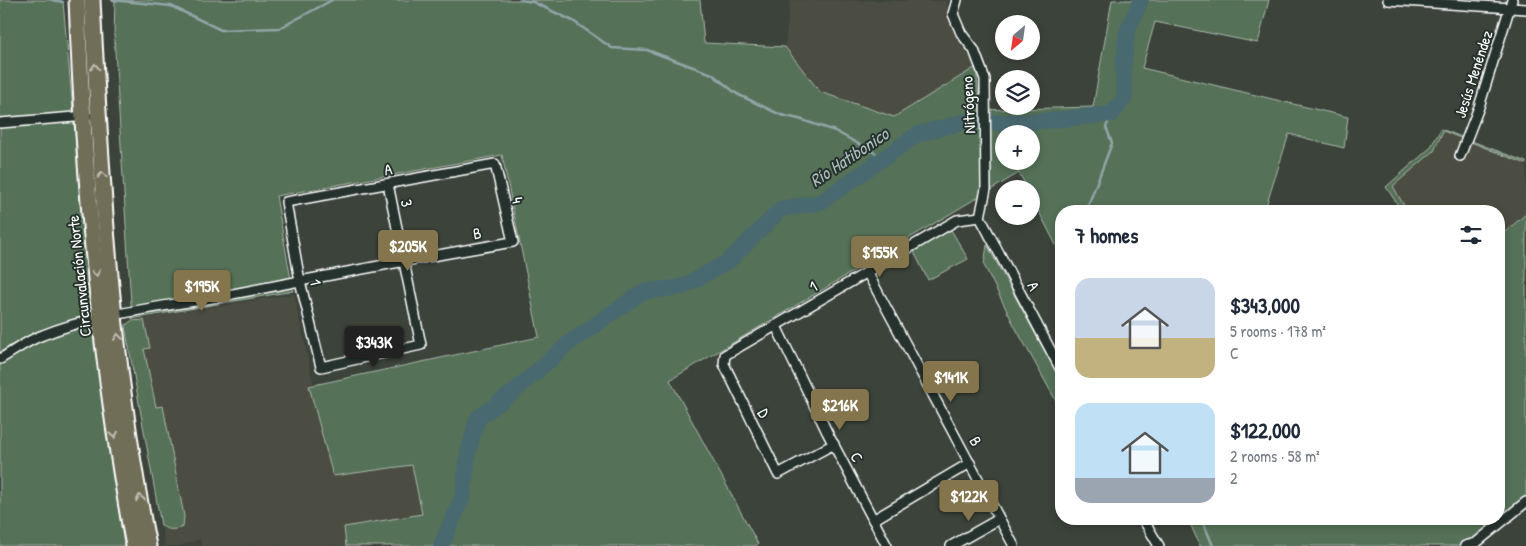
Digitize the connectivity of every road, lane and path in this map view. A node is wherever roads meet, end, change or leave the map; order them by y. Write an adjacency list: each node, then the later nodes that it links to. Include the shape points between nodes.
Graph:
1 (77, 0): 8 (highway, Circunvalación Norte)
2 (92, 0): 7 (highway, Circunvalación Norte, one-way to 2)
3 (957, 0): 14 (street, Nitrógeno, via 953,14 961,33 974,50 985,79 986,189)
4 (1388, 0): 5 (street)
5 (1511, 4): 6 (street); 10 (street, Jesús Menéndez)
6 (1526, 9)
7 (98, 115): 8 (street); 19 (highway, Circunvalación Norte, one-way to 7)
8 (82, 117): 9 (street); 19 (highway, Circunvalación Norte, one-way to 19)
9 (0, 123)
10 (1460, 156)
11 (495, 164): 12 (street, A); 15 (street, 4)
12 (388, 184): 13 (street, A); 16 (street, 3)
13 (286, 202): 18 (street, 1)
14 (980, 217): 17 (street, 1, via 957,220); 22 (street, A)
15 (513, 242): 16 (street, B)
16 (403, 260): 18 (street, B); 24 (street, 3, via 421,345)
17 (867, 272): 20 (street, 1); 26 (street, B)
18 (300, 281): 19 (street, B); 24 (street, 1)
19 (108, 316): 21 (street, B, via 41,335); 33 (highway, Circunvalación Norte, via 114,432)
20 (776, 326): 23 (street, 1, via 725,355); 25 (street, C)
21 (0, 359)
22 (1055, 359)
23 (724, 364): 25 (street, D, via 778,474)
24 (321, 367)
25 (834, 444): 29 (street, C)
26 (970, 463): 28 (street, B); 29 (street)
27 (1526, 502): 30 (street)
28 (999, 519): 35 (street); 36 (street, B)
29 (873, 520): 34 (street, C)
30 (1505, 520)
31 (1146, 525): 37 (street)
32 (1499, 525): 38 (street, via 1476,544)
33 (141, 544)
34 (887, 546)
35 (951, 546)
36 (1014, 546)
37 (1159, 546)
38 (1465, 546)

